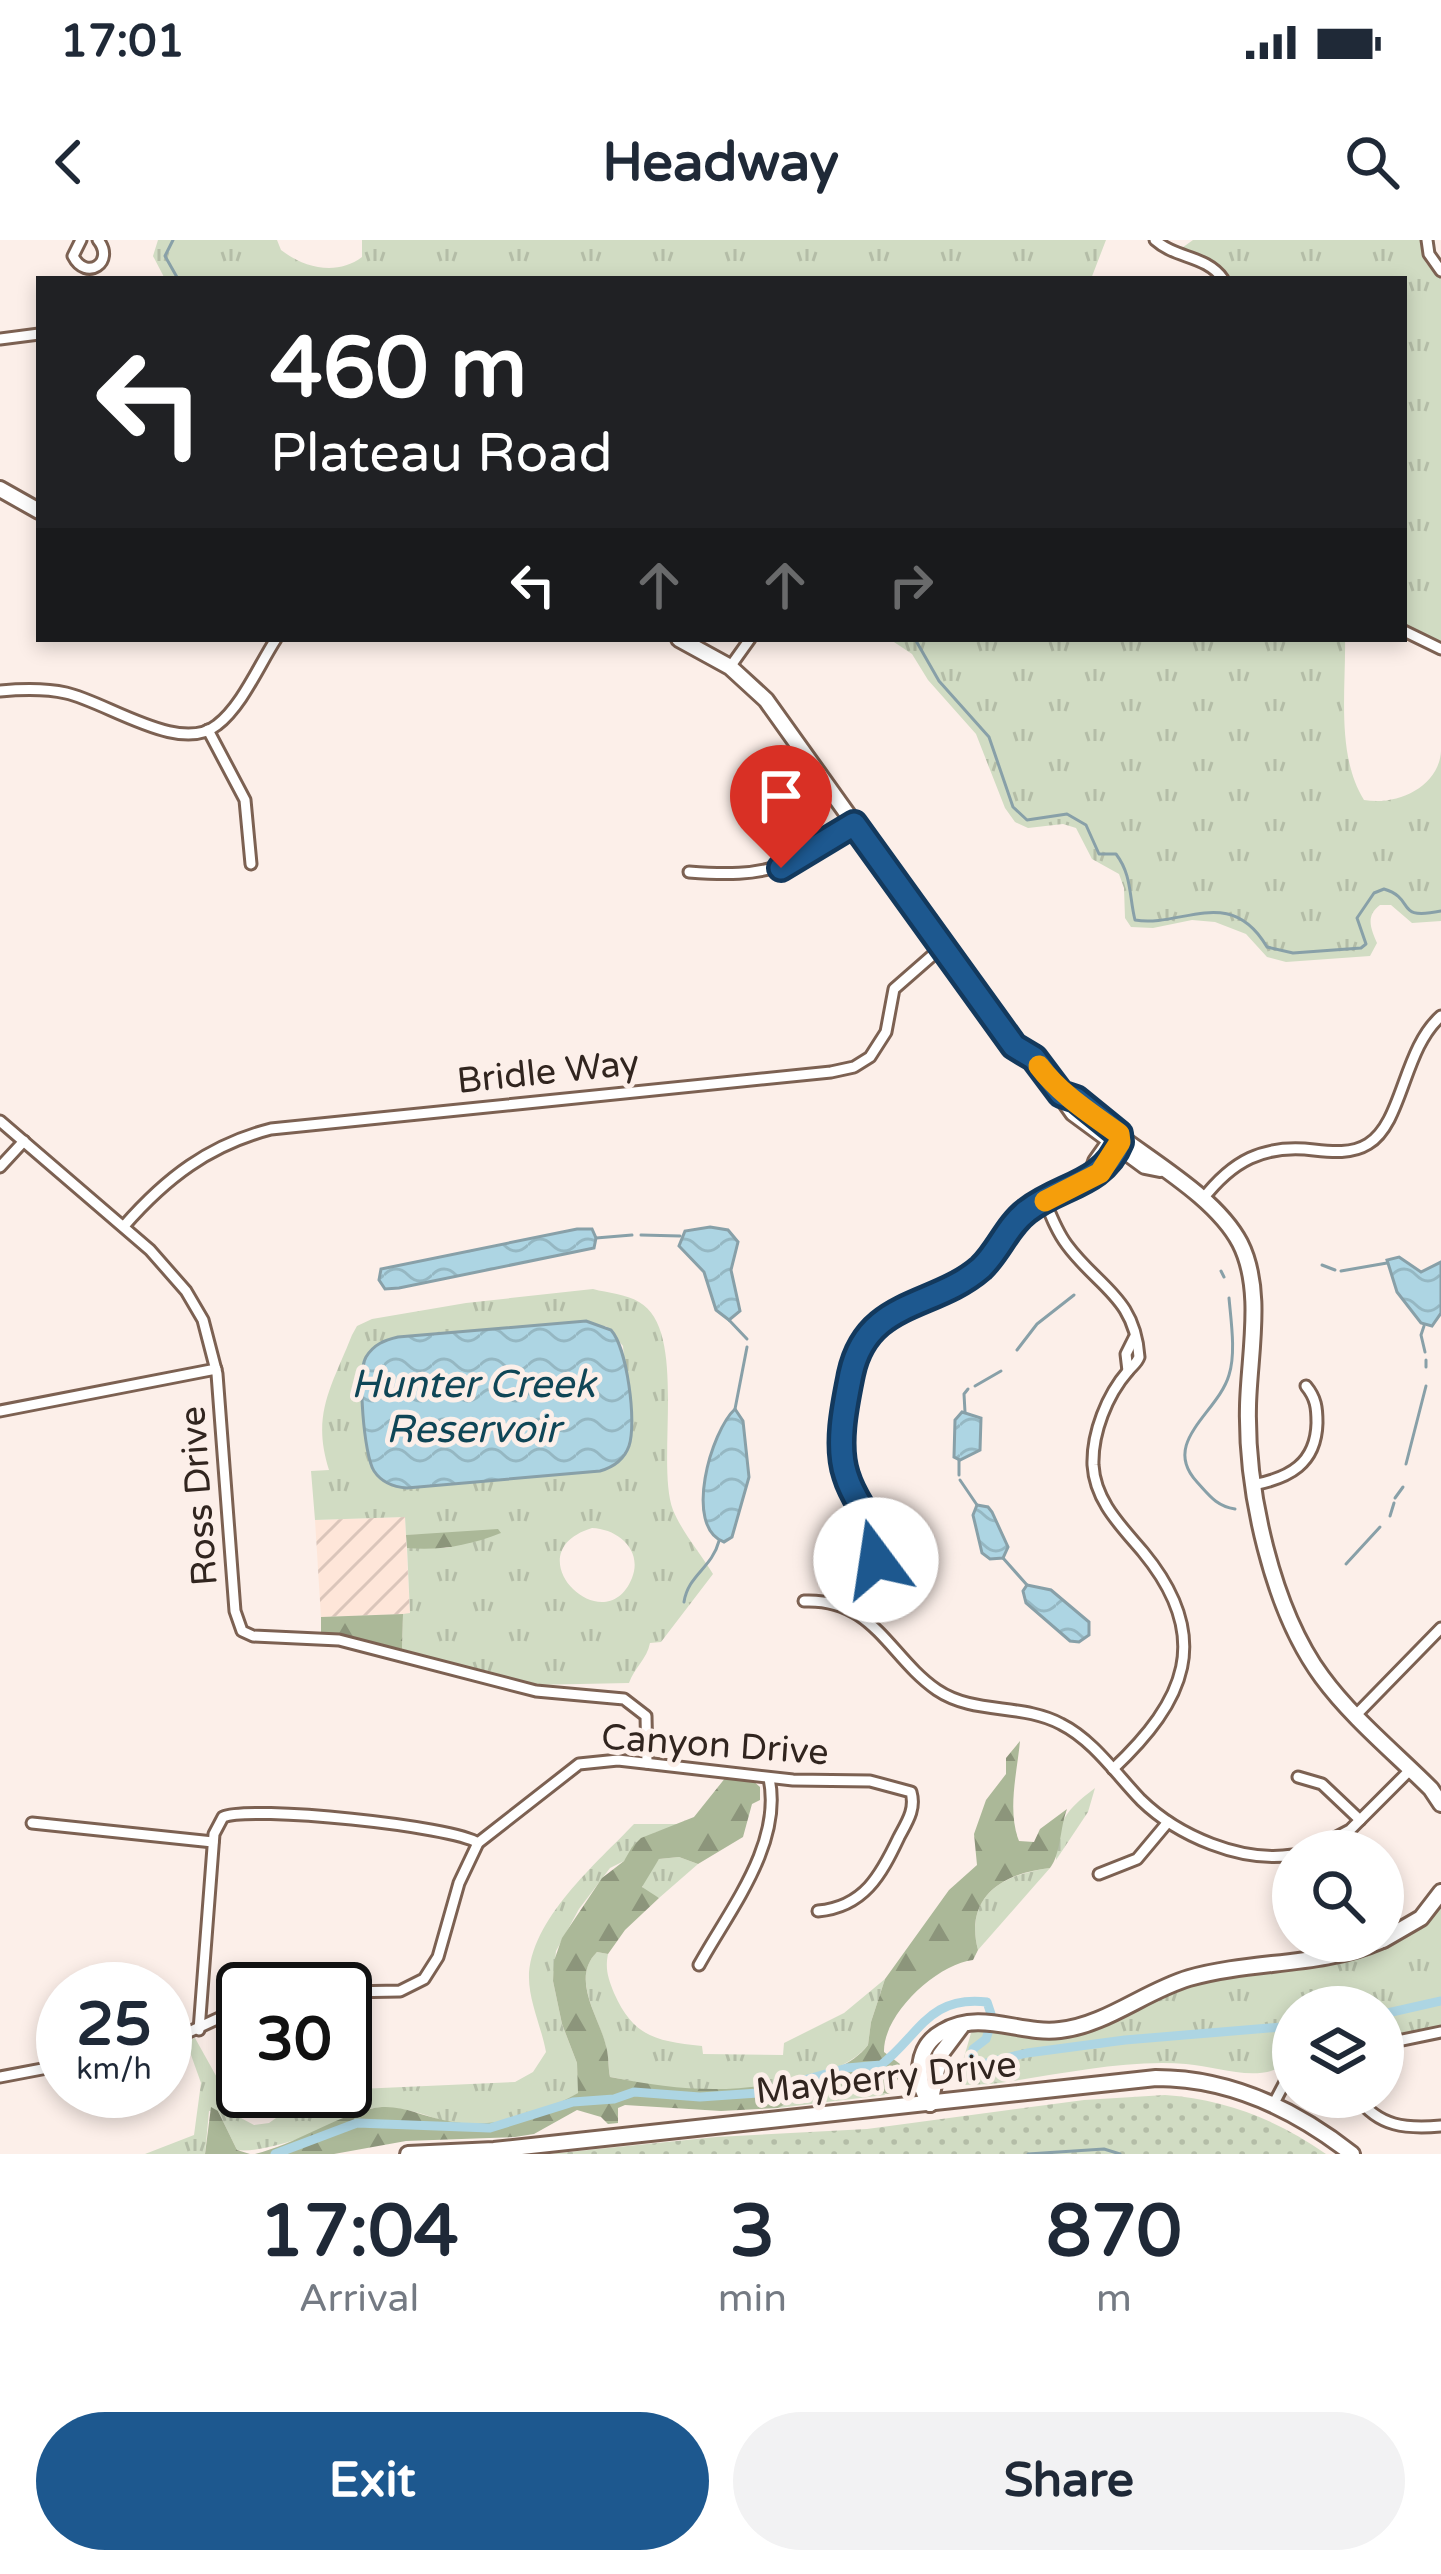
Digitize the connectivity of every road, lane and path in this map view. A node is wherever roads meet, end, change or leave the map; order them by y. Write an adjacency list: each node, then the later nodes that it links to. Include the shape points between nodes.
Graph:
1 (81, 240): 6 (street, via 73,256)
2 (98, 240): 6 (street, via 101,265)
3 (1155, 240): 7 (street)
4 (1427, 240): 5 (street)
5 (1441, 271)
6 (80, 273)
7 (1220, 276)
8 (36, 334): 9 (street)
9 (0, 339)
10 (0, 490): 11 (street)
11 (36, 509)
12 (1407, 632): 16 (street)
13 (274, 642): 19 (street)
14 (684, 642): 17 (street)
15 (748, 642): 17 (street)
16 (1441, 649)
17 (730, 667): 20 (street, via 766,700)
18 (0, 691): 19 (street, via 68,693 178,735)
19 (208, 730): 21 (street, via 245,800)
20 (854, 824): 22 (street, via 769,872); 23 (street)
21 (251, 864)
22 (689, 872)
23 (942, 947): 26 (street, via 1008,1039); 31 (street, Bridle Way, via 894,989 882,1041 854,1066 271,1130 190,1163)
24 (1441, 1016): 29 (street, via 1418,1044 1375,1139 1351,1150 1259,1153 1229,1168)
25 (0, 1121): 27 (street, Ross Drive)
26 (1115, 1140): 29 (street); 30 (street, via 1100,1173)
27 (24, 1141): 28 (street); 31 (street, Ross Drive)
28 (0, 1167)
29 (1202, 1200): 35 (street, via 1231,1229 1250,1271)
30 (1045, 1201): 37 (street, via 970,1276 888,1316 862,1343 842,1454 873,1524 876,1560); 42 (street, via 1066,1244 1128,1312 1134,1338 1127,1371 1099,1423 1094,1476 1112,1515 1172,1592 1182,1626 1173,1697)
31 (124, 1226): 32 (street, Ross Drive, via 186,1291)
32 (216, 1369): 34 (street); 40 (street, Ross Drive, via 242,1631 339,1640 536,1691 624,1699 646,1716)
33 (1306, 1387): 35 (street, via 1316,1407 1312,1450 1293,1473)
34 (0, 1412)
35 (1253, 1485): 39 (street, via 1291,1623)
36 (804, 1601): 37 (street)
37 (856, 1612): 42 (street, via 947,1696 1060,1723)
38 (1441, 1628): 39 (street)
39 (1356, 1715): 41 (street)
40 (647, 1763): 44 (street, Canyon Drive); 51 (street, Canyon Drive, via 579,1764)
41 (1411, 1768): 45 (street); 46 (street)
42 (1113, 1769): 47 (street)
43 (1298, 1777): 46 (street, via 1322,1784)
44 (769, 1778): 55 (street, Canyon Drive, via 878,1781 914,1796 876,1882 843,1906); 58 (street, via 769,1832)
45 (1441, 1804)
46 (1360, 1820): 49 (street)
47 (1168, 1822): 52 (street, via 1246,1854); 53 (street, via 1144,1853)
48 (32, 1823): 50 (street)
49 (1349, 1830)
50 (213, 1842): 51 (street, via 223,1817 250,1811 460,1834); 61 (street)
51 (478, 1843): 59 (street, Canyon Drive, via 429,1974 400,1991)
52 (1272, 1855)
53 (1099, 1874)
54 (1441, 1892): 56 (street)
55 (818, 1911)
56 (1404, 1928)
57 (1272, 1962): 67 (street, via 1187,1979 1072,2028 986,2021 937,2034 918,2081)
58 (699, 1965)
59 (372, 1992)
60 (216, 2021): 61 (street)
61 (199, 2030): 63 (street)
62 (1441, 2032): 64 (street)
63 (192, 2033)
64 (1404, 2040)
65 (36, 2071): 66 (street)
66 (0, 2078)
67 (930, 2104): 68 (street, Mayberry Drive, via 1174,2078); 72 (street, Mayberry Drive)
68 (1272, 2105)
69 (1298, 2118): 73 (street, Mayberry Drive)
70 (1379, 2118): 71 (street)
71 (1441, 2126)
72 (408, 2154)
73 (1352, 2154)

